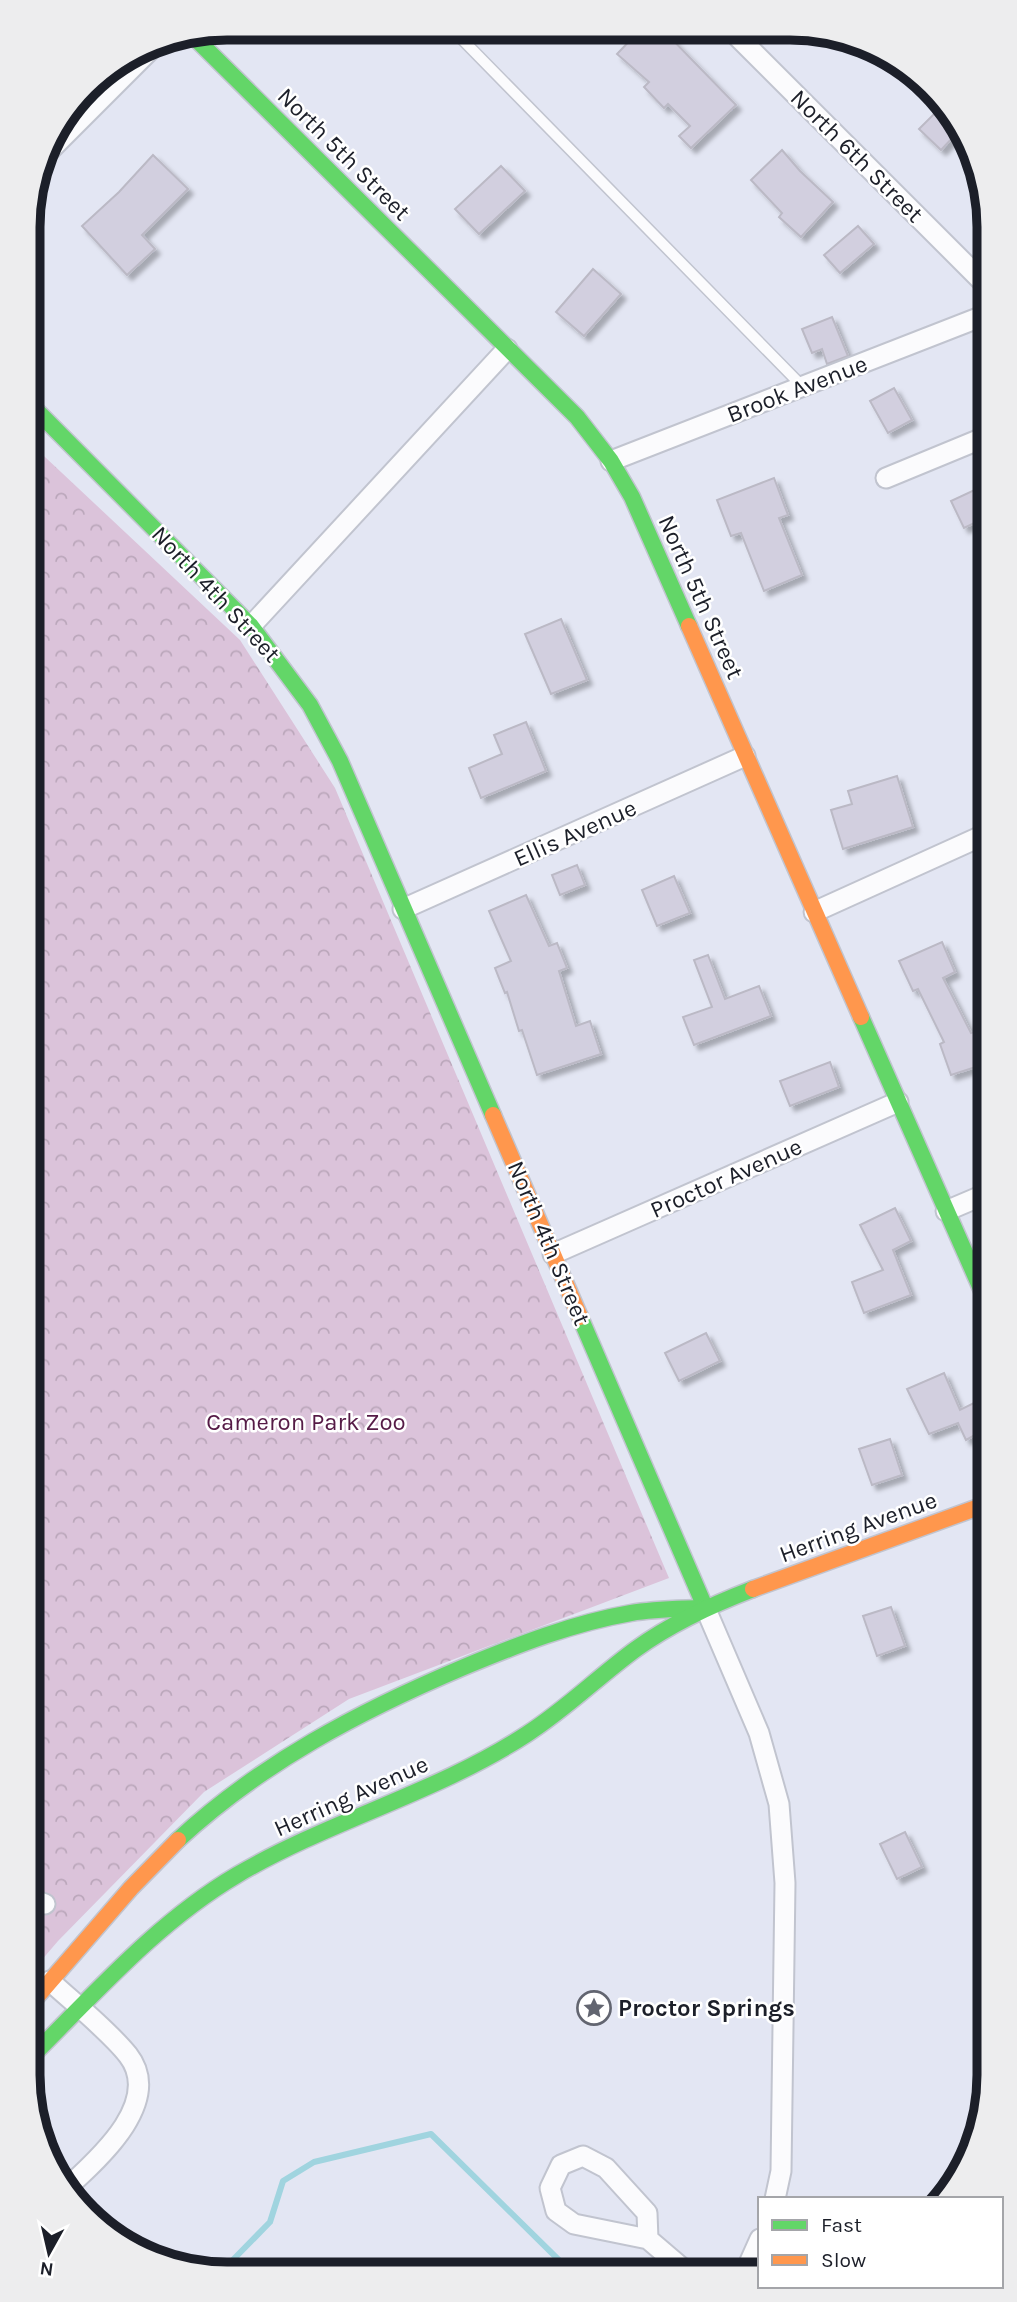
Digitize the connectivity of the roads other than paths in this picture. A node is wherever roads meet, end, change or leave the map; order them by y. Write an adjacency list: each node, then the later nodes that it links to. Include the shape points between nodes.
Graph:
1 (741, 40): 6 (street, North 6th Street)
2 (463, 41): 9 (lane)
3 (200, 43): 8 (main road, North 5th Street)
4 (134, 66): 5 (street)
5 (64, 136)
6 (977, 276)
7 (977, 319): 9 (street, Brook Avenue)
8 (507, 349): 12 (main road, North 5th Street, via 577,417); 14 (street)
9 (803, 387): 12 (street, Brook Avenue)
10 (41, 415): 14 (main road, North 4th Street)
11 (977, 441): 13 (street)
12 (611, 461): 15 (main road, North 5th Street, via 632,497)
13 (886, 478)
14 (251, 626): 17 (main road, North 4th Street, via 310,705 334,749)
15 (745, 756): 17 (street, Ellis Avenue); 18 (main road, North 5th Street)
16 (977, 838): 18 (street)
17 (404, 909): 22 (main road, North 4th Street)
18 (814, 912): 19 (main road, North 5th Street)
19 (898, 1102): 21 (main road, North 5th Street); 22 (street, Proctor Avenue)
20 (976, 1198): 21 (street)
21 (946, 1211): 23 (main road, North 5th Street)
22 (553, 1254): 25 (main road, North 4th Street)
23 (976, 1279)
24 (976, 1508): 25 (main road, Herring Avenue)
25 (705, 1607): 26 (main road, Herring Avenue, via 623,1614 515,1646 388,1699 328,1730 220,1803 165,1852); 28 (main road, Herring Avenue, via 637,1648 528,1734 451,1777 341,1822 236,1875 155,1933); 31 (street, North 4th Street, via 759,1733 779,1804 785,1882 781,2171)
26 (50, 1981): 27 (main road, Herring Avenue); 28 (street)
27 (40, 1993)
28 (80, 2008): 29 (main road, Herring Avenue); 30 (street, via 129,2057 139,2082 135,2108 122,2130)
29 (40, 2048)
30 (74, 2181)
31 (775, 2197)
32 (648, 2239): 32 (street, via 647,2213 606,2168 583,2155 561,2165 550,2188 556,2211 574,2224); 34 (street)
33 (758, 2243): 35 (street)
34 (675, 2262)
35 (749, 2262)

